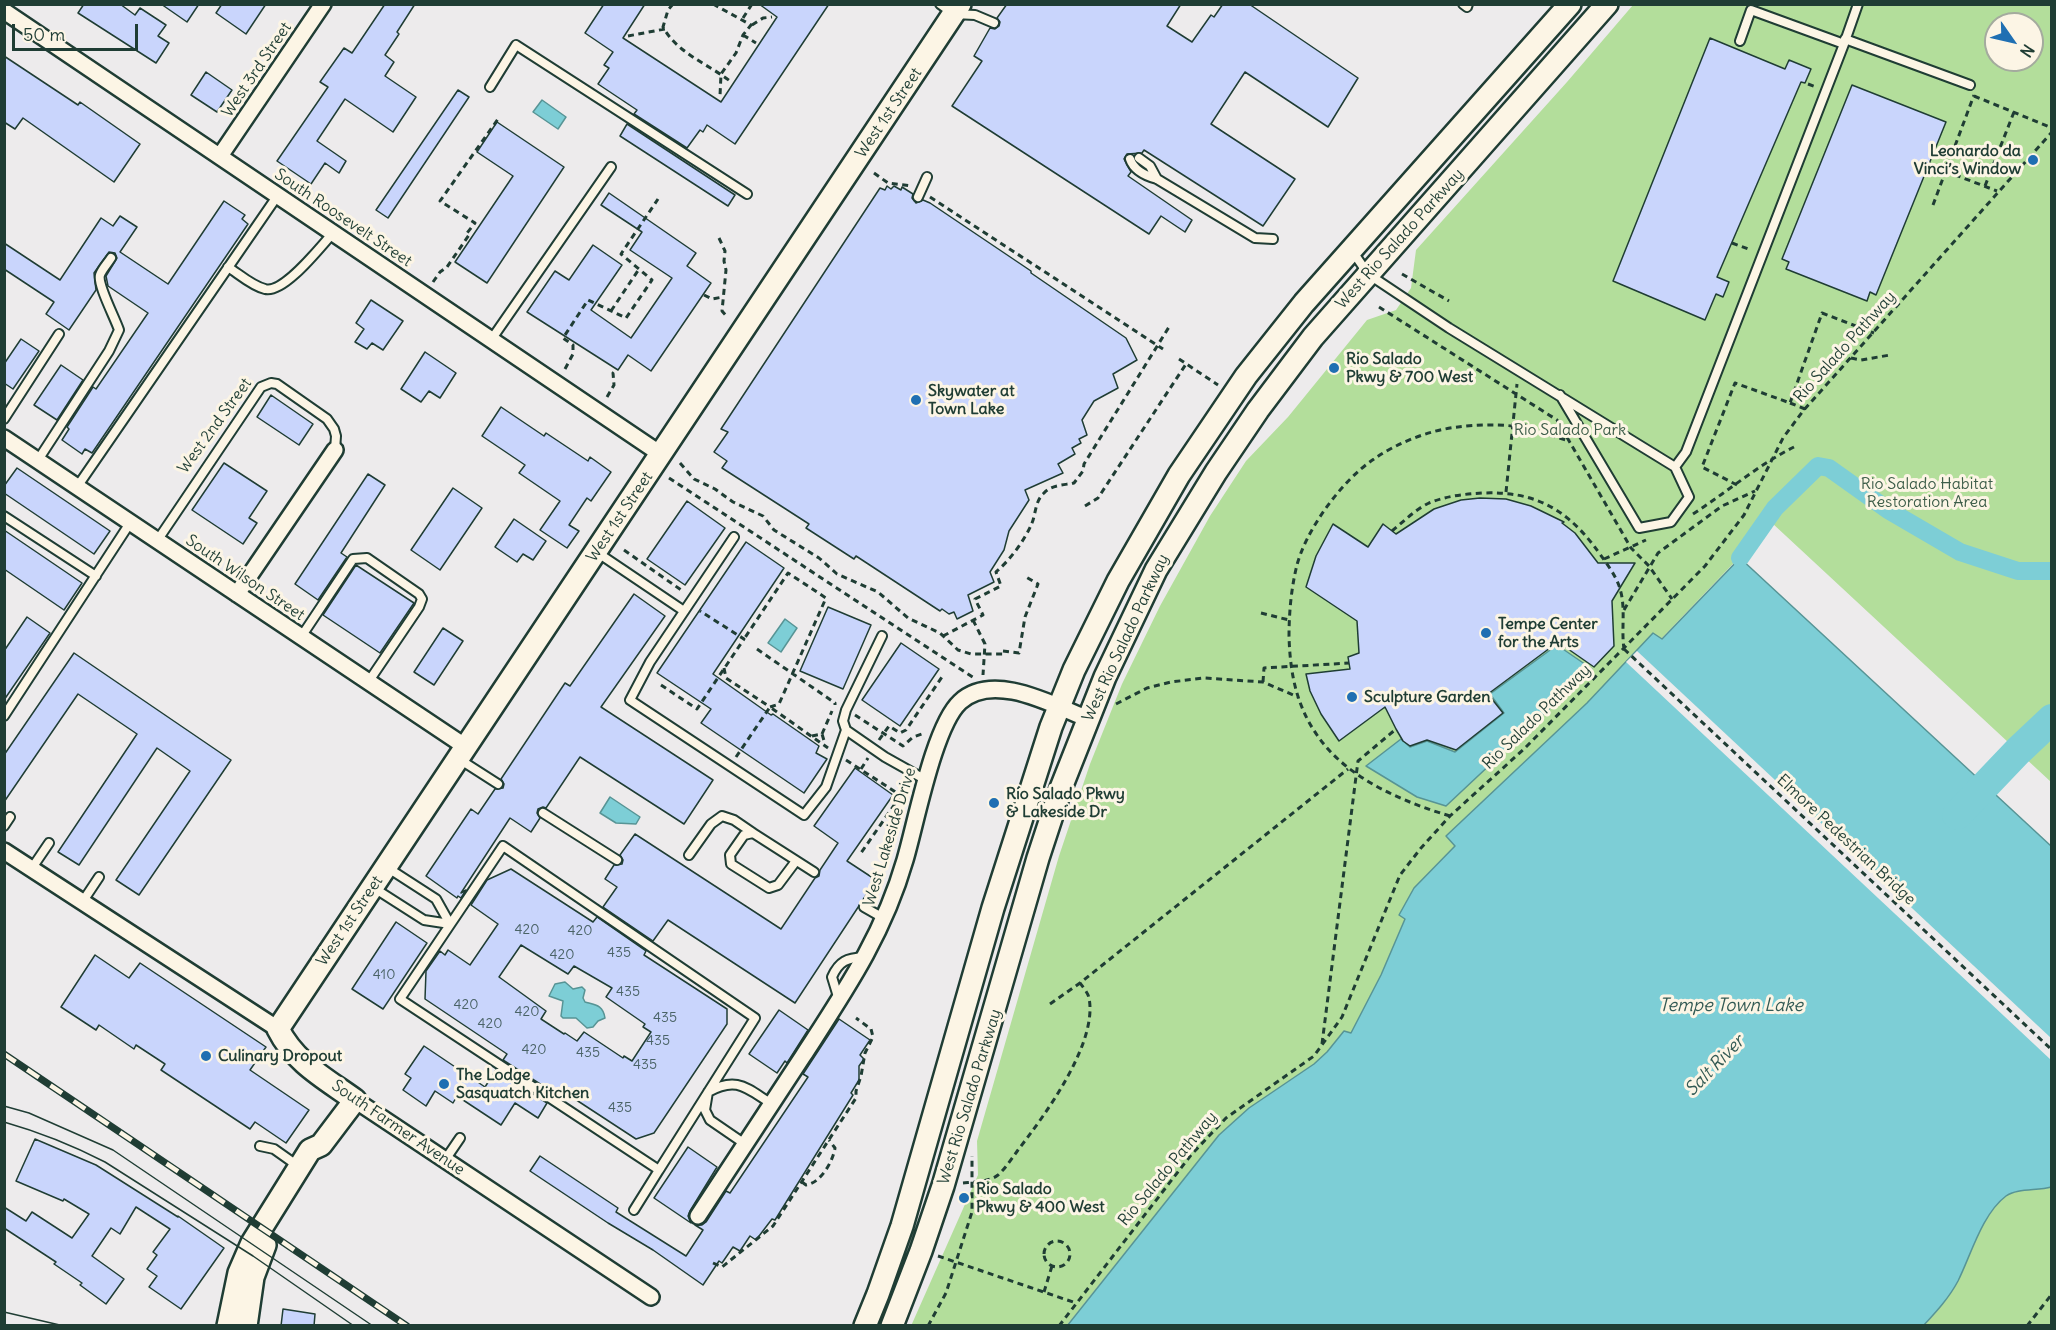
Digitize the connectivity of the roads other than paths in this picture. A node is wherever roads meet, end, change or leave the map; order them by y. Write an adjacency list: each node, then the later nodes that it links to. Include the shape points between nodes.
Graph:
1 (323, 4): 14 (street, West 3rd Street)
2 (1463, 4): 3 (lane)
3 (1468, 4)
4 (1569, 4): 25 (main road, West Rio Salado Parkway)
5 (1607, 4): 28 (main road, West Rio Salado Parkway)
6 (1858, 4): 11 (lane)
7 (951, 8): 9 (lane); 35 (main road, West 1st Street)
8 (5, 13): 14 (street, South Roosevelt Street)
9 (994, 23)
10 (1740, 41): 11 (lane, via 1751,10)
11 (1845, 41): 13 (lane); 37 (lane, via 1686,452)
12 (490, 87): 20 (lane, via 516,45)
13 (1973, 87)
14 (220, 156): 22 (street, South Roosevelt Street)
15 (1139, 158): 19 (lane)
16 (1130, 159): 19 (lane, via 1132,167)
17 (611, 167): 30 (lane)
18 (927, 177): 21 (lane)
19 (1158, 179): 24 (lane, via 1255,238)
20 (747, 194)
21 (920, 194)
22 (278, 195): 23 (street, South Roosevelt Street); 27 (lane)
23 (333, 233): 27 (lane, via 275,289 266,290); 30 (street, South Roosevelt Street)
24 (1273, 239)
25 (1351, 250): 28 (lane); 50 (main road, West Rio Salado Parkway, via 1246,376 1179,475 1114,589)
26 (111, 258): 36 (lane, via 100,275 100,287 119,330)
27 (228, 267): 38 (lane)
28 (1368, 274): 31 (lane); 52 (main road, West Rio Salado Parkway, via 1280,380 1183,524 1137,608)
29 (59, 334): 32 (lane)
30 (491, 340): 35 (street, South Roosevelt Street)
31 (1560, 395): 37 (lane); 37 (lane, via 1639,528 1671,522 1689,497)
32 (4, 419)
33 (4, 438): 36 (street, South Wilson Street)
34 (335, 450): 42 (lane, West 2nd Street, via 334,429 323,415 277,384 261,387); 45 (street, West 2nd Street)
35 (671, 459): 43 (main road, West 1st Street)
36 (38, 460): 38 (street, South Wilson Street)
37 (1675, 467)
38 (77, 487): 40 (street, South Wilson Street)
39 (4, 516): 44 (lane)
40 (130, 523): 42 (street, South Wilson Street); 44 (lane)
41 (734, 537): 46 (lane)
42 (157, 541): 45 (street, South Wilson Street)
43 (596, 553): 46 (lane); 54 (main road, West 1st Street)
44 (96, 576): 51 (lane)
45 (237, 594): 48 (street, South Wilson Street)
46 (684, 611): 53 (lane, via 630,700 804,815 826,787)
47 (882, 636): 53 (lane, via 846,710)
48 (301, 637): 49 (street, South Wilson Street); 49 (lane, via 354,559 367,558 422,599)
49 (369, 681): 54 (street, South Wilson Street)
50 (1059, 707): 52 (street, West Lakeside Drive); 55 (street, West Lakeside Drive, via 1002,689 969,696 960,701 944,728); 91 (main road, West Rio Salado Parkway, via 1023,809 902,1226)
51 (4, 716)
52 (1088, 718): 92 (main road, West Rio Salado Parkway, via 1038,858 943,1186)
53 (846, 730): 55 (lane)
54 (462, 753): 56 (lane); 66 (main road, West 1st Street)
55 (926, 780): 73 (street, West Lakeside Drive)
56 (498, 784)
57 (543, 813): 64 (lane)
58 (10, 817): 59 (lane)
59 (4, 826)
60 (753, 833): 63 (lane, via 722,816 711,824); 65 (lane); 65 (lane, via 744,835 730,855 731,864 769,888 778,885)
61 (49, 843): 67 (lane)
62 (5, 851): 67 (street, South Farmer Avenue)
63 (689, 855)
64 (617, 860)
65 (796, 861): 68 (lane)
66 (386, 866): 70 (main road, West 1st Street); 74 (lane, via 436,900)
67 (32, 868): 71 (street, South Farmer Avenue)
68 (814, 872)
69 (99, 877): 71 (lane)
70 (372, 887): 74 (lane, via 424,920); 75 (main road, West 1st Street)
71 (82, 901): 75 (street, South Farmer Avenue)
72 (864, 907): 73 (lane)
73 (885, 919): 78 (street, West Lakeside Drive, via 866,957)
74 (450, 924): 76 (lane, via 503,846 755,1018); 85 (lane, via 400,999)
75 (278, 1029): 77 (main road, South Farmer Avenue, via 299,1060)
76 (708, 1092): 78 (lane, via 733,1083); 80 (lane, via 705,1110 710,1120); 85 (lane)
77 (355, 1100): 81 (main road); 83 (street, South Farmer Avenue)
78 (772, 1104): 80 (street, West Lakeside Drive)
79 (460, 1138): 83 (lane)
80 (745, 1144): 87 (street, West Lakeside Drive)
81 (321, 1145): 84 (main road, via 309,1150); 90 (main road, via 322,1159 266,1242 253,1277)
82 (260, 1146): 84 (lane, via 274,1149)
83 (445, 1160): 88 (street, South Farmer Avenue)
84 (300, 1167): 89 (main road, via 238,1273)
85 (659, 1170): 86 (lane)
86 (634, 1210)
87 (698, 1216)
88 (651, 1297)
89 (228, 1326)
90 (246, 1326)
91 (865, 1326)
92 (892, 1326)

